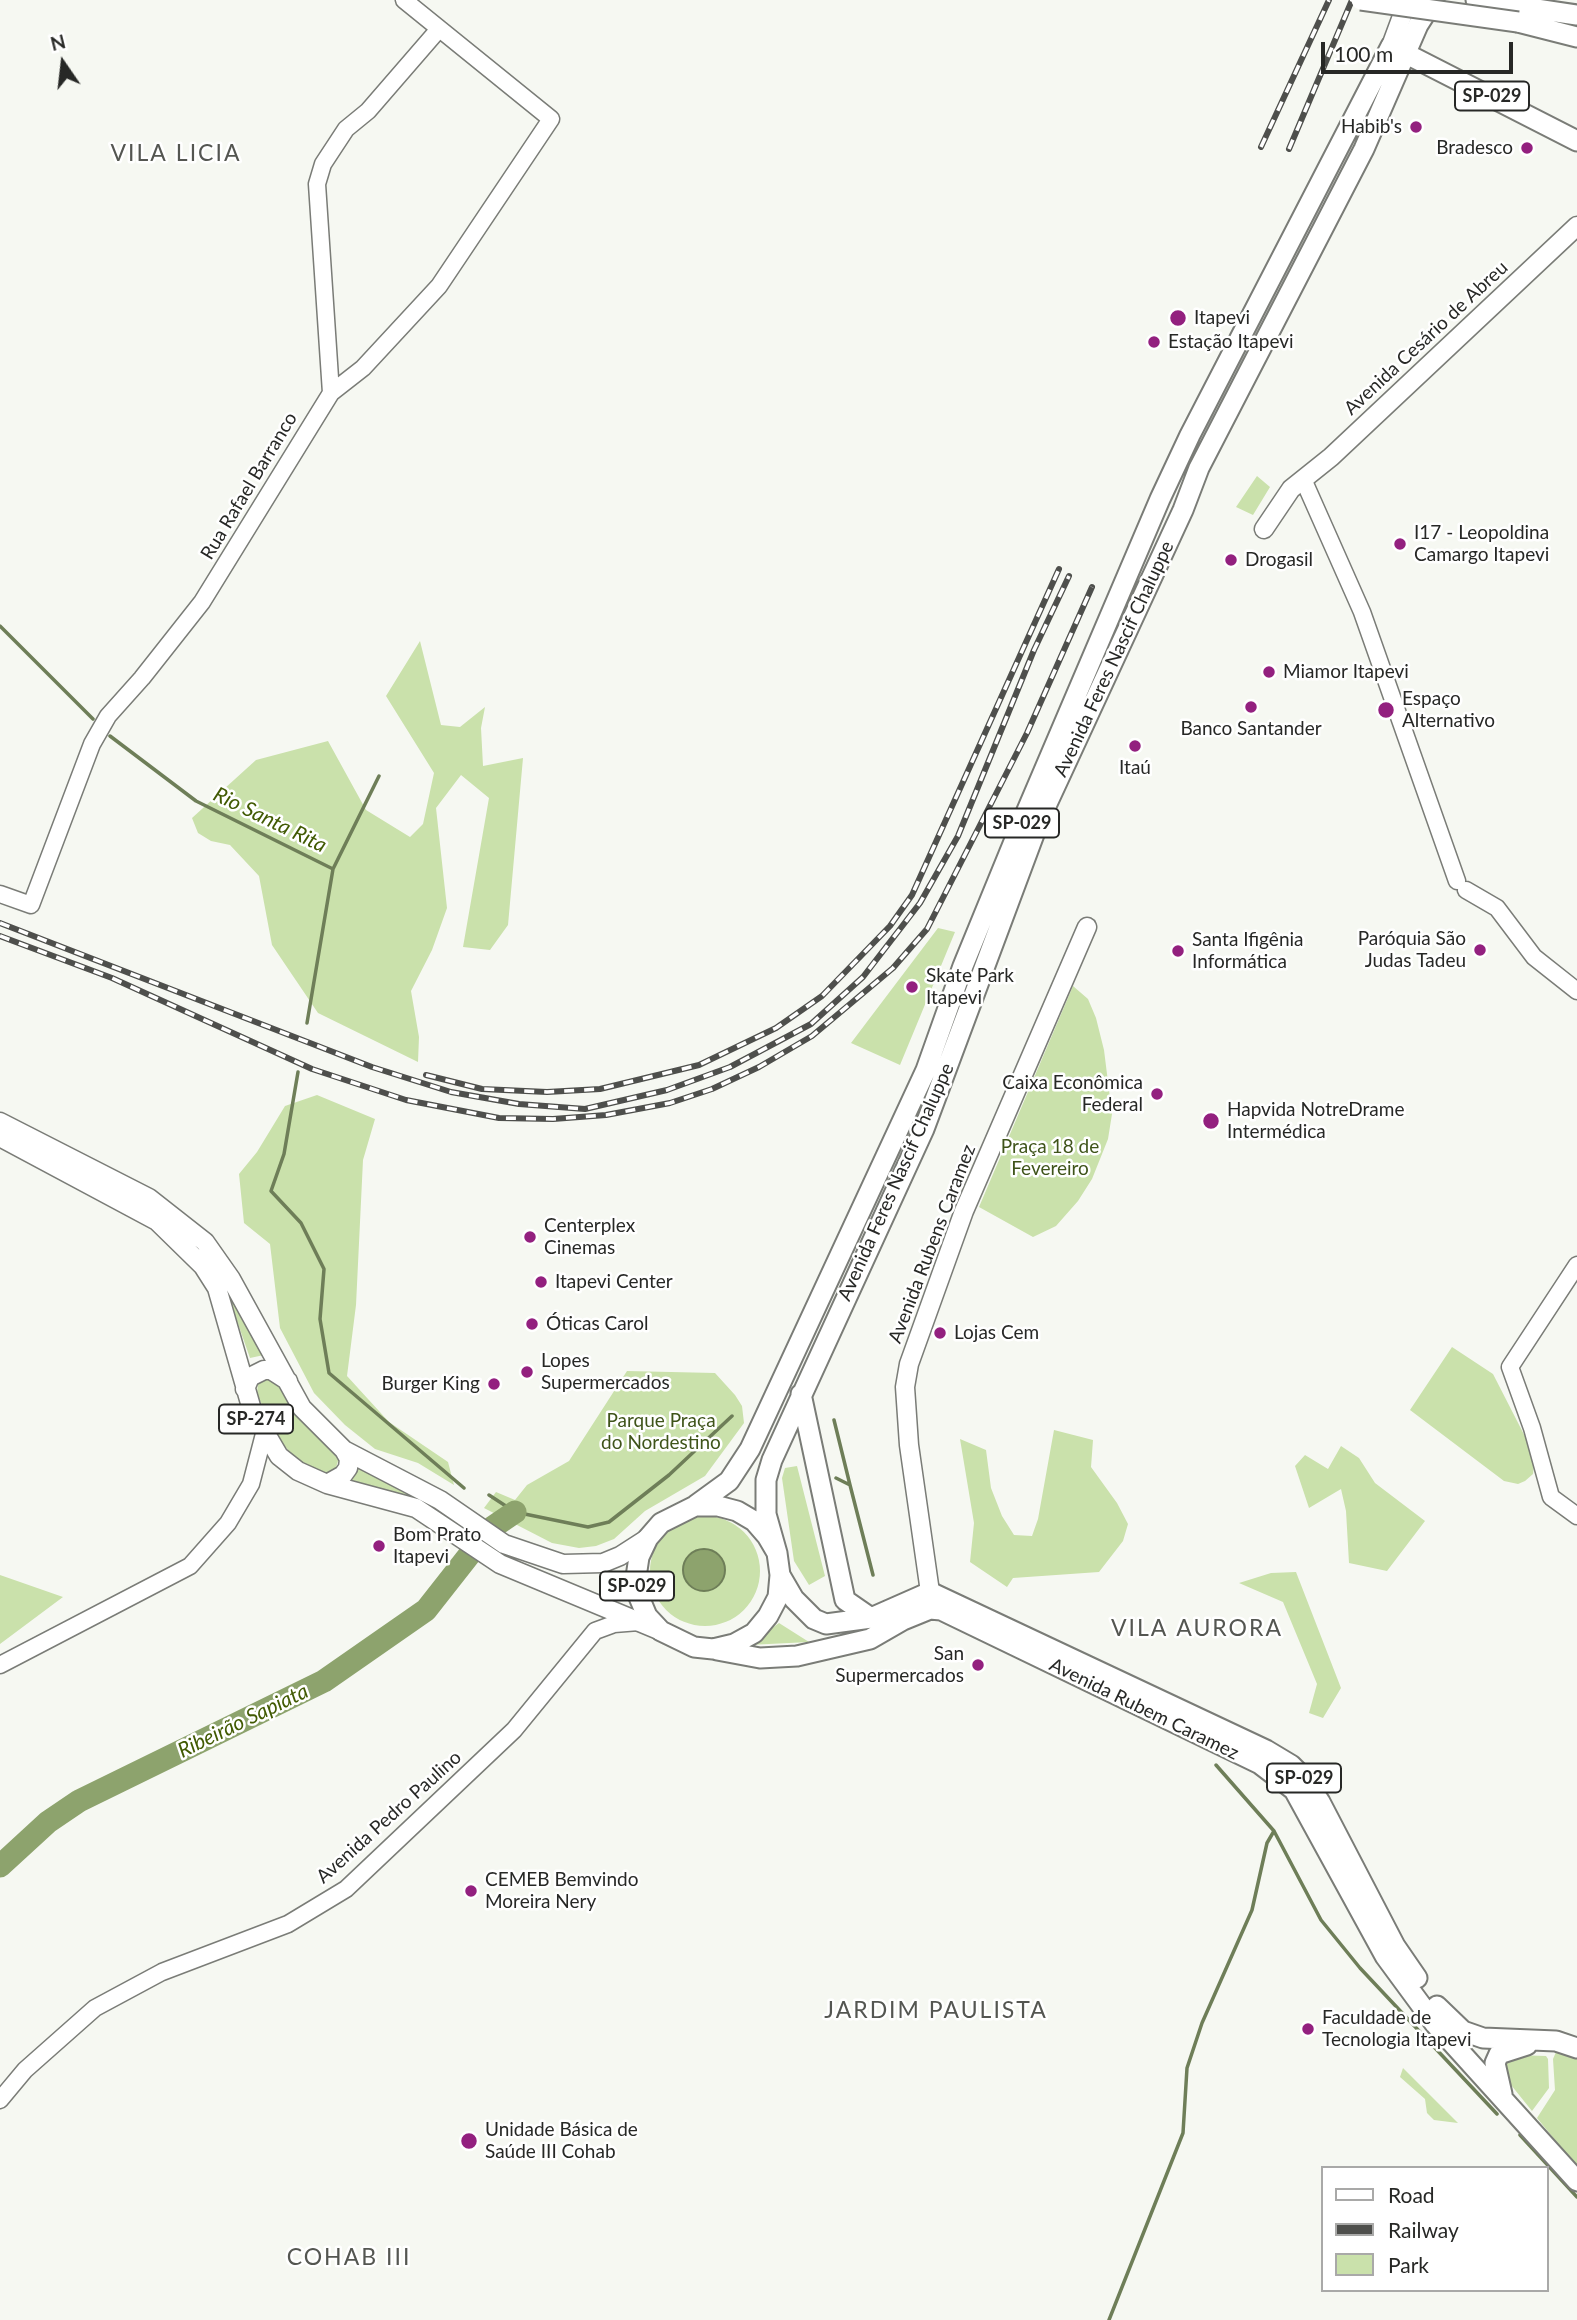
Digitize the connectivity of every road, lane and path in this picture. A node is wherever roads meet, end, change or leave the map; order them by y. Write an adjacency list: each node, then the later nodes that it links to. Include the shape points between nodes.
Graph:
1 (404, 0): 8 (street)
2 (1361, 0): 6 (highway, bridge)
3 (1408, 0): 10 (main road)
4 (1434, 0): 10 (highway, SP-029)
5 (1476, 0): 6 (highway)
6 (1518, 14): 7 (highway); 9 (highway)
7 (1577, 15)
8 (439, 29): 13 (street, via 368,111 346,129 323,164 317,184); 13 (street, Rua Rafael Barranco, via 551,119 439,286 363,368)
9 (1577, 37)
10 (1399, 49): 11 (highway, SP-029); 24 (highway, Avenida Feres Nascif Chaluppe / SP-029, via 1364,149 1199,468 1038,821 924,1129); 28 (highway, Avenida Feres Nascif Chaluppe / SP-029, via 1190,435 1160,499 1022,822 916,1091 750,1449 729,1481)
11 (1577, 141)
12 (1577, 226): 14 (main road, Avenida Cesário de Abreu)
13 (331, 393): 16 (street, Rua Rafael Barranco, via 188,623 108,716 31,905)
14 (1303, 479): 15 (main road, via 1278,505); 18 (street, via 1357,600 1462,885 1497,908 1534,957)
15 (1264, 529)
16 (0, 894)
17 (1087, 927): 33 (main road, Avenida Rubens Caramez, via 964,1211 909,1364 905,1387 909,1446)
18 (1577, 991)
19 (0, 1122): 22 (main road, SP-274, via 149,1198 205,1242)
20 (0, 1137): 23 (main road, SP-274, via 156,1221 203,1266 217,1289)
21 (1577, 1265): 29 (street, via 1510,1367 1551,1497)
22 (288, 1381): 23 (main road, via 264,1370 250,1377); 26 (main road, SP-274, via 316,1425)
23 (245, 1389): 25 (main road, SP-274)
24 (801, 1394): 31 (highway, Avenida Feres Nascif Chaluppe / SP-029, via 766,1480 766,1514); 34 (highway, via 845,1600)
25 (264, 1434): 27 (main road, SP-274, via 279,1457); 38 (street, via 251,1484 228,1523 190,1566)
26 (344, 1450): 27 (main road, via 348,1468); 30 (main road, SP-274, via 440,1500 504,1544 553,1561 584,1566 603,1563)
27 (327, 1483): 35 (main road, SP-274, via 416,1508 500,1564)
28 (695, 1506): 30 (highway, SP-029, via 661,1523); 31 (highway, SP-029, via 737,1511 761,1528)
29 (1577, 1517)
30 (648, 1538): 36 (highway, SP-029, via 636,1577 647,1616)
31 (776, 1553): 32 (highway, SP-029)
32 (780, 1575): 34 (highway, SP-029, via 814,1619 826,1624); 37 (highway, SP-029, via 778,1597 754,1633)
33 (930, 1601): 34 (highway, SP-029); 37 (highway, SP-029, via 870,1639 797,1656 760,1658); 39 (highway, Avenida Rubem Caramez / SP-029, via 1291,1765 1320,1802 1395,1946 1452,2024 1483,2038); 42 (highway, Avenida Rubem Caramez / SP-029, via 1260,1764 1294,1790 1385,1956 1435,2024)
34 (871, 1618)
35 (639, 1622): 36 (main road, SP-274); 41 (street, Avenida Pedro Paulino, via 595,1631 514,1730 346,1889 288,1924 162,1972 94,2008 25,2070)
36 (661, 1631): 37 (highway, SP-029, via 685,1644)
37 (713, 1648)
38 (0, 1665)
39 (1545, 2040): 40 (highway, Avenida Rubem Caramez / SP-029); 42 (highway, SP-029, via 1499,2054 1495,2063)
40 (1577, 2048)
41 (0, 2100)
42 (1504, 2100): 43 (highway, Avenida Rubem Caramez / SP-029)
43 (1577, 2181)

